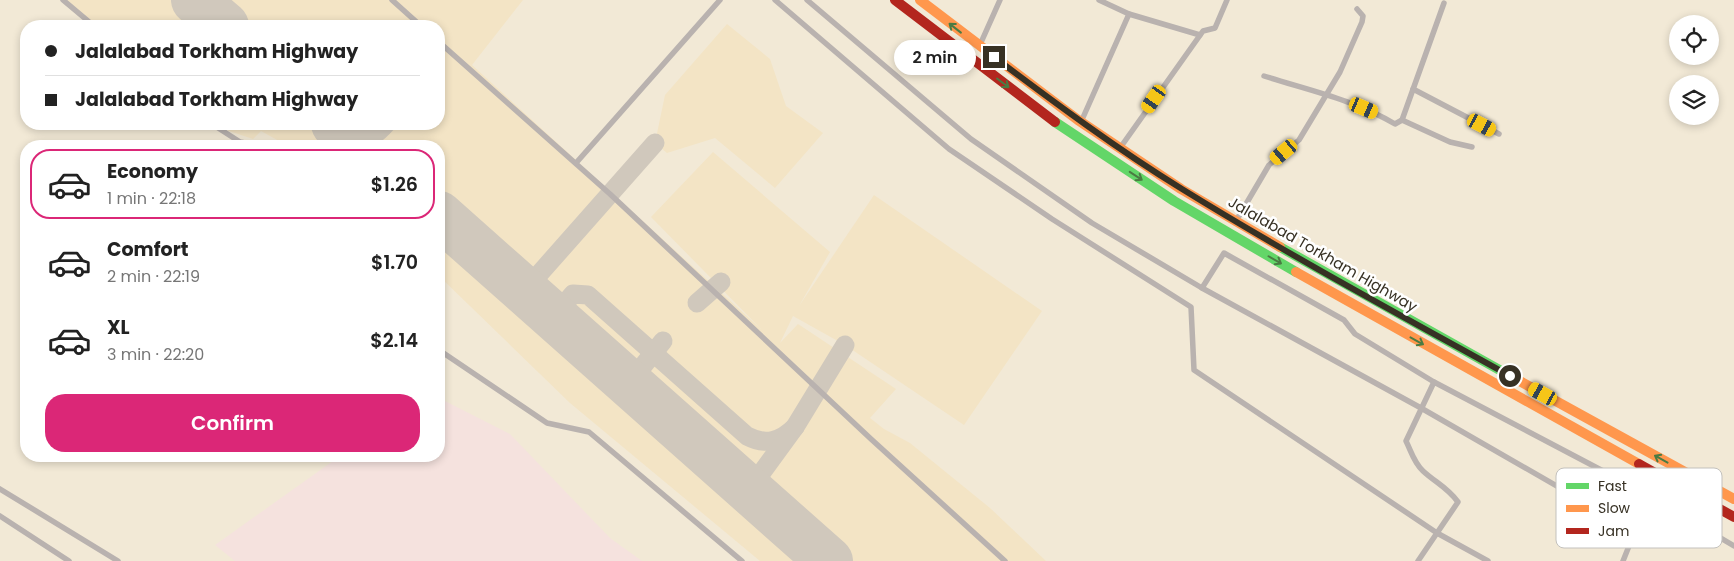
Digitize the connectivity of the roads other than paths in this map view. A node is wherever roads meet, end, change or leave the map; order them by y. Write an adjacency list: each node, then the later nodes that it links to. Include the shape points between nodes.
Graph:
1 (63, 0): 14 (street)
2 (392, 0): 15 (street)
3 (720, 0): 29 (street)
4 (775, 0): 45 (street, via 949,149 1191,307 1194,370)
5 (807, 0): 31 (street, via 971,139 1092,223)
6 (895, 0): 36 (highway, one-way to 36, via 1069,132 1174,201 1354,306)
7 (920, 0): 18 (highway, Jalalabad Torkham Highway, one-way to 7)
8 (1000, 0): 18 (street)
9 (1098, 0): 13 (street)
10 (1227, 0): 16 (street, via 1215,28 1203,30)
11 (1444, 4): 20 (street)
12 (1357, 9): 21 (street, via 1363,16 1362,22)
13 (1129, 14): 16 (street); 23 (street)
14 (87, 20)
15 (414, 20)
16 (1200, 35): 28 (street)
17 (445, 47): 29 (street)
18 (979, 47): 23 (highway, Jalalabad Torkham Highway)
19 (1264, 76): 21 (street)
20 (1413, 89): 22 (street); 25 (street)
21 (1326, 95): 22 (street, via 1395,124); 30 (street, via 1299,140 1269,165)
22 (1402, 120): 27 (street, via 1450,142)
23 (1081, 122): 28 (highway, Jalalabad Torkham Highway)
24 (221, 130): 26 (street)
25 (1499, 134)
26 (237, 140)
27 (1472, 147)
28 (1120, 148): 30 (highway, Jalalabad Torkham Highway)
29 (576, 163): 52 (street)
30 (1236, 221): 37 (highway, Jalalabad Torkham Highway, one-way to 30, via 1370,299)
31 (1202, 288): 33 (street, via 1224,253 1344,320 1355,334); 34 (street)
32 (445, 354): 51 (street, via 546,423 589,432)
33 (1434, 382): 34 (street); 35 (street)
34 (1421, 408): 38 (street); 45 (street, via 1406,440 1422,471 1448,488 1458,502)
35 (1597, 468)
36 (1646, 468)
37 (1678, 468)
38 (1556, 486)
39 (0, 489): 50 (street)
40 (1722, 492): 41 (highway, Jalalabad Torkham Highway, one-way to 40)
41 (1734, 499)
42 (1722, 510): 44 (highway, one-way to 44)
43 (0, 516): 49 (street)
44 (1734, 517)
45 (1437, 533): 53 (street); 54 (street)
46 (1722, 539): 47 (street)
47 (1734, 546)
48 (1628, 548): 55 (street)
49 (69, 561)
50 (118, 561)
51 (742, 561)
52 (1005, 561)
53 (1418, 561)
54 (1488, 561)
55 (1623, 561)

